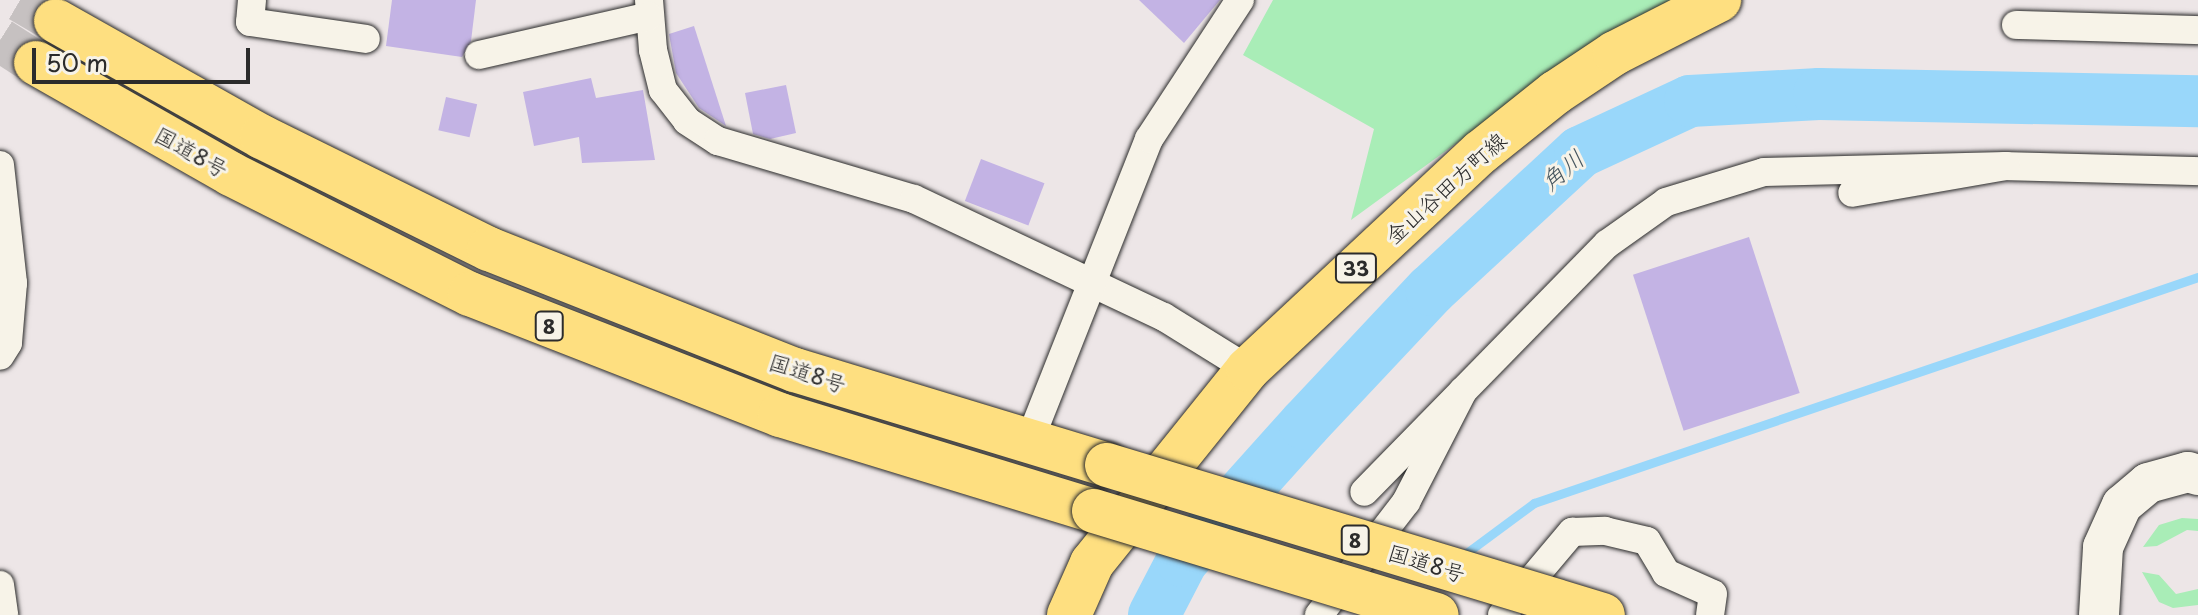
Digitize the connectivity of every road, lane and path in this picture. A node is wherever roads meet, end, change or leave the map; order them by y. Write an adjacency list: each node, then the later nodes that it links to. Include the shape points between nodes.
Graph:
1 (252, 0): 8 (street, via 250,22)
2 (1240, 0): 15 (street, via 1149,139)
3 (1719, 0): 17 (main road, 金山谷田方町線 / 33, via 1615,53 1555,93 1481,152)
4 (649, 8): 9 (street); 15 (street, via 663,90 687,121 718,141 914,199)
5 (56, 21): 19 (main road, 国道8号 / 8, via 262,137 489,249 795,370)
6 (2016, 25): 7 (street)
7 (2198, 30)
8 (366, 39)
9 (479, 55)
10 (36, 63): 26 (main road, 国道8号 / 8, bridge, via 231,174 470,294 780,415)
11 (0, 165): 16 (street, via 13,283 8,343)
12 (2006, 166): 13 (street); 14 (street); 18 (street, via 1764,172 1666,202 1607,244)
13 (2198, 171)
14 (1852, 193)
15 (1094, 284): 17 (street, via 1164,317); 19 (street)
16 (0, 356)
17 (1248, 369): 24 (main road, 金山谷田方町線 / 33, via 1092,563)
18 (1463, 391): 21 (street); 25 (street, via 1406,502)
19 (1029, 442): 28 (main road, 国道8号 / 8, bridge)
20 (2198, 475): 30 (street, via 2188,472 2148,483 2122,505 2103,547)
21 (1364, 492)
22 (0, 585): 23 (street)
23 (4, 615)
24 (1069, 615)
25 (1319, 615)
26 (1437, 615)
27 (1502, 615): 29 (street, via 1572,532 1605,531 1647,541 1666,573 1713,594)
28 (1603, 615)
29 (1710, 615)
30 (2099, 615)

